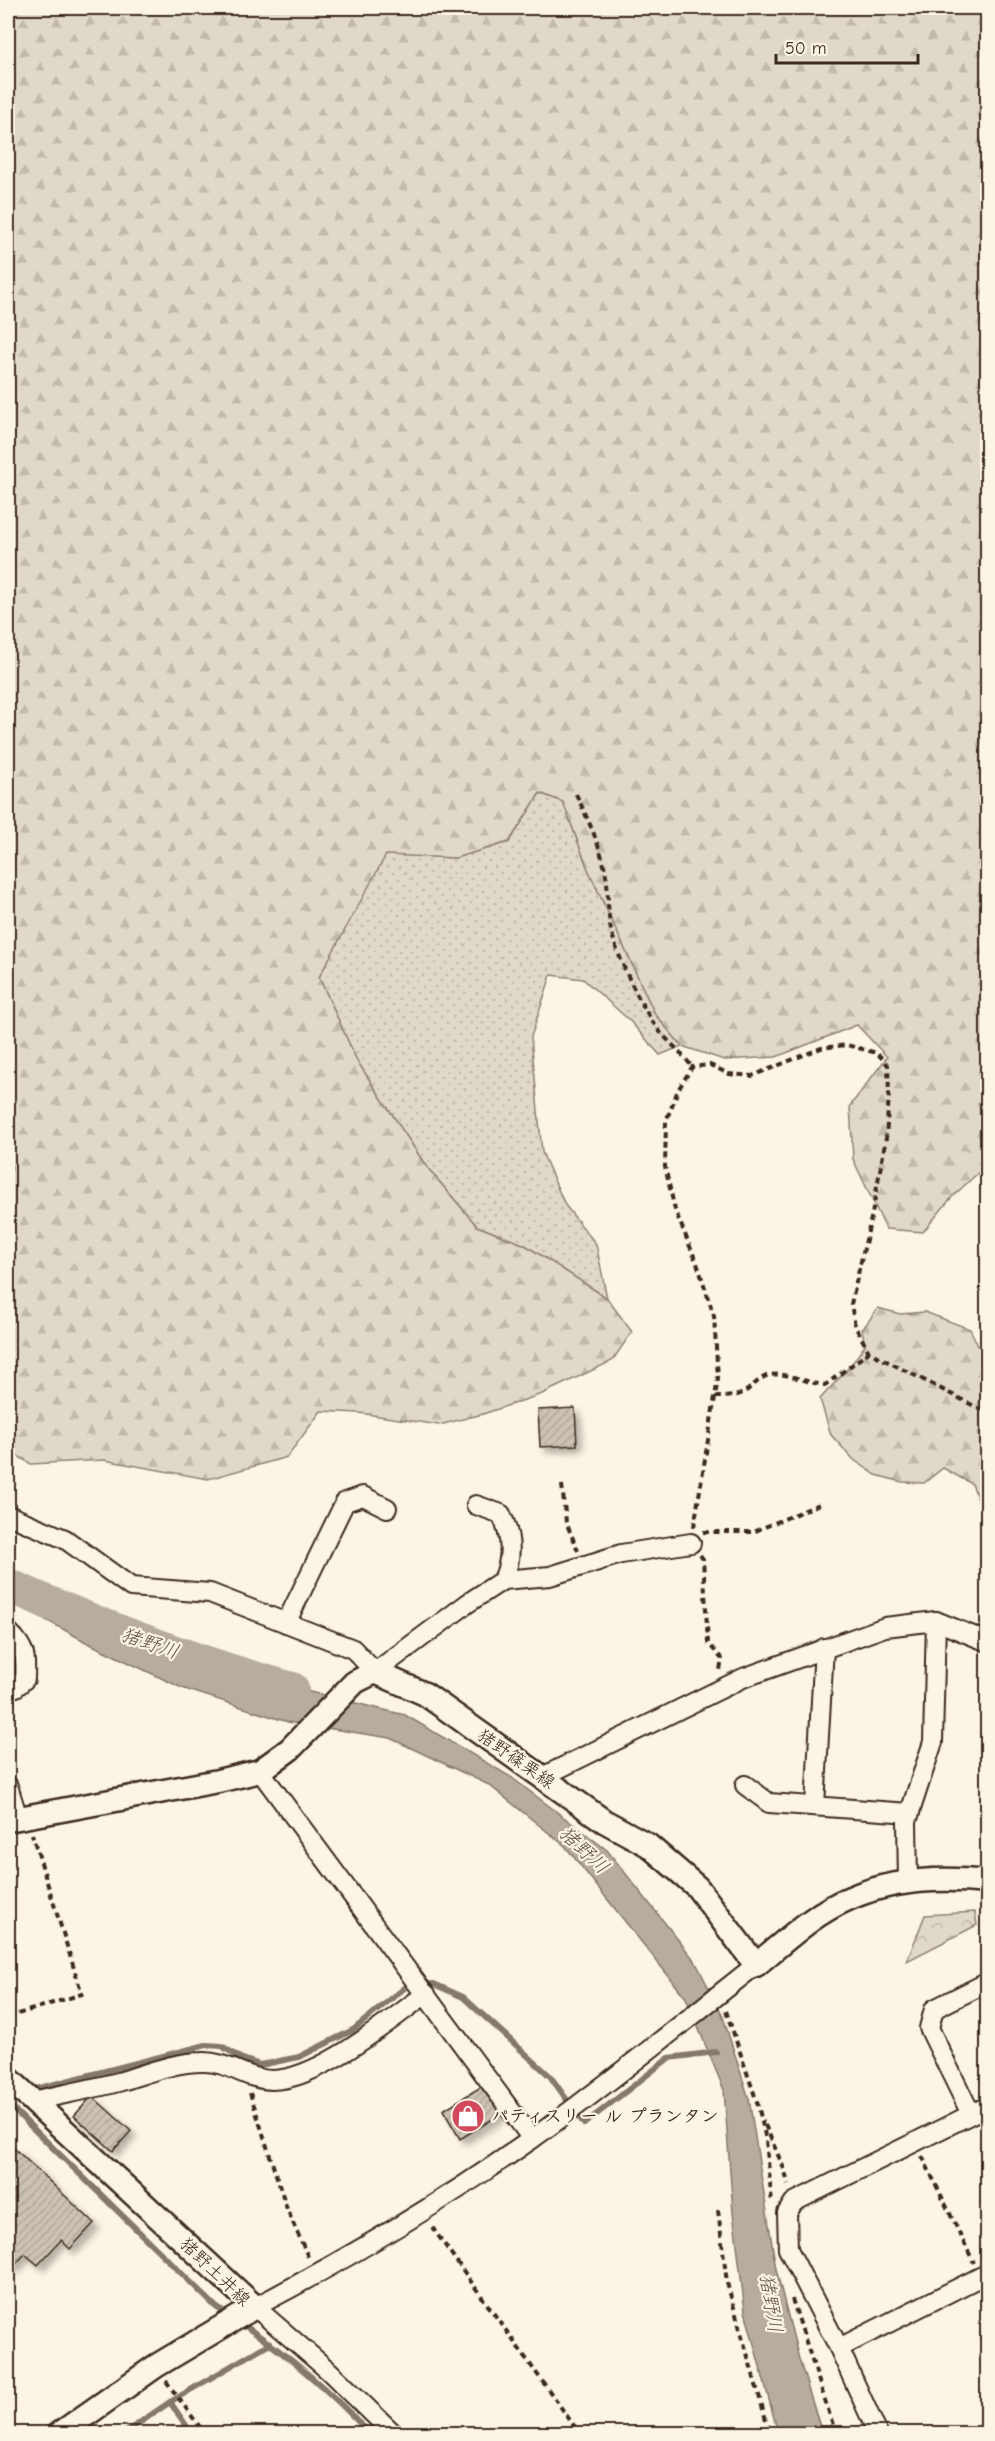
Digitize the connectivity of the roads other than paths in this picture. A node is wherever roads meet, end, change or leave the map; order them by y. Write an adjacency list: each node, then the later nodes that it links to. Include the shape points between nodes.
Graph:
1 (476, 1505): 5 (street, via 501,1514 509,1530 509,1566)
2 (387, 1508): 7 (street, via 363,1496 345,1502)
3 (8, 1515): 7 (street, via 65,1539 131,1587 210,1593)
4 (692, 1543): 5 (street, via 621,1554 550,1576)
5 (503, 1580): 11 (street)
6 (936, 1621): 9 (street); 10 (street, via 885,1627); 18 (street, via 933,1742)
7 (286, 1623): 11 (street, via 353,1649)
8 (10, 1634): 12 (street, via 21,1644 26,1659 25,1679)
9 (987, 1642)
10 (824, 1648): 14 (street, via 714,1691); 17 (street)
11 (375, 1672): 13 (main road, via 355,1682 290,1749); 14 (main road, 猪野篠栗線, via 425,1694)
12 (8, 1689)
13 (260, 1770): 19 (main road); 24 (street)
14 (542, 1777): 22 (main road, 猪野篠栗線, via 603,1821 648,1845 697,1887)
15 (744, 1785): 17 (street, via 769,1803)
16 (8, 1786): 19 (street)
17 (815, 1806): 18 (street)
18 (910, 1813): 20 (street)
19 (17, 1818)
20 (908, 1882): 21 (main road, via 949,1878); 22 (main road, via 878,1888 832,1907)
21 (987, 1882)
22 (756, 1965): 28 (street)
23 (987, 1982): 27 (street, via 934,2009 928,2028)
24 (426, 1994): 26 (street, via 336,2058 288,2078 254,2079 221,2064 203,2062 172,2066); 28 (street)
25 (8, 2078): 26 (main road, 猪野土井線)
26 (33, 2101): 30 (main road, 猪野土井線)
27 (979, 2110): 31 (street, via 793,2203 787,2213 788,2249)
28 (532, 2139): 30 (street, via 318,2274)
29 (984, 2275): 31 (street)
30 (255, 2307): 32 (main road, 猪野土井線, via 156,2366); 33 (street)
31 (839, 2348): 34 (street)
32 (59, 2433)
33 (394, 2433)
34 (879, 2433)

